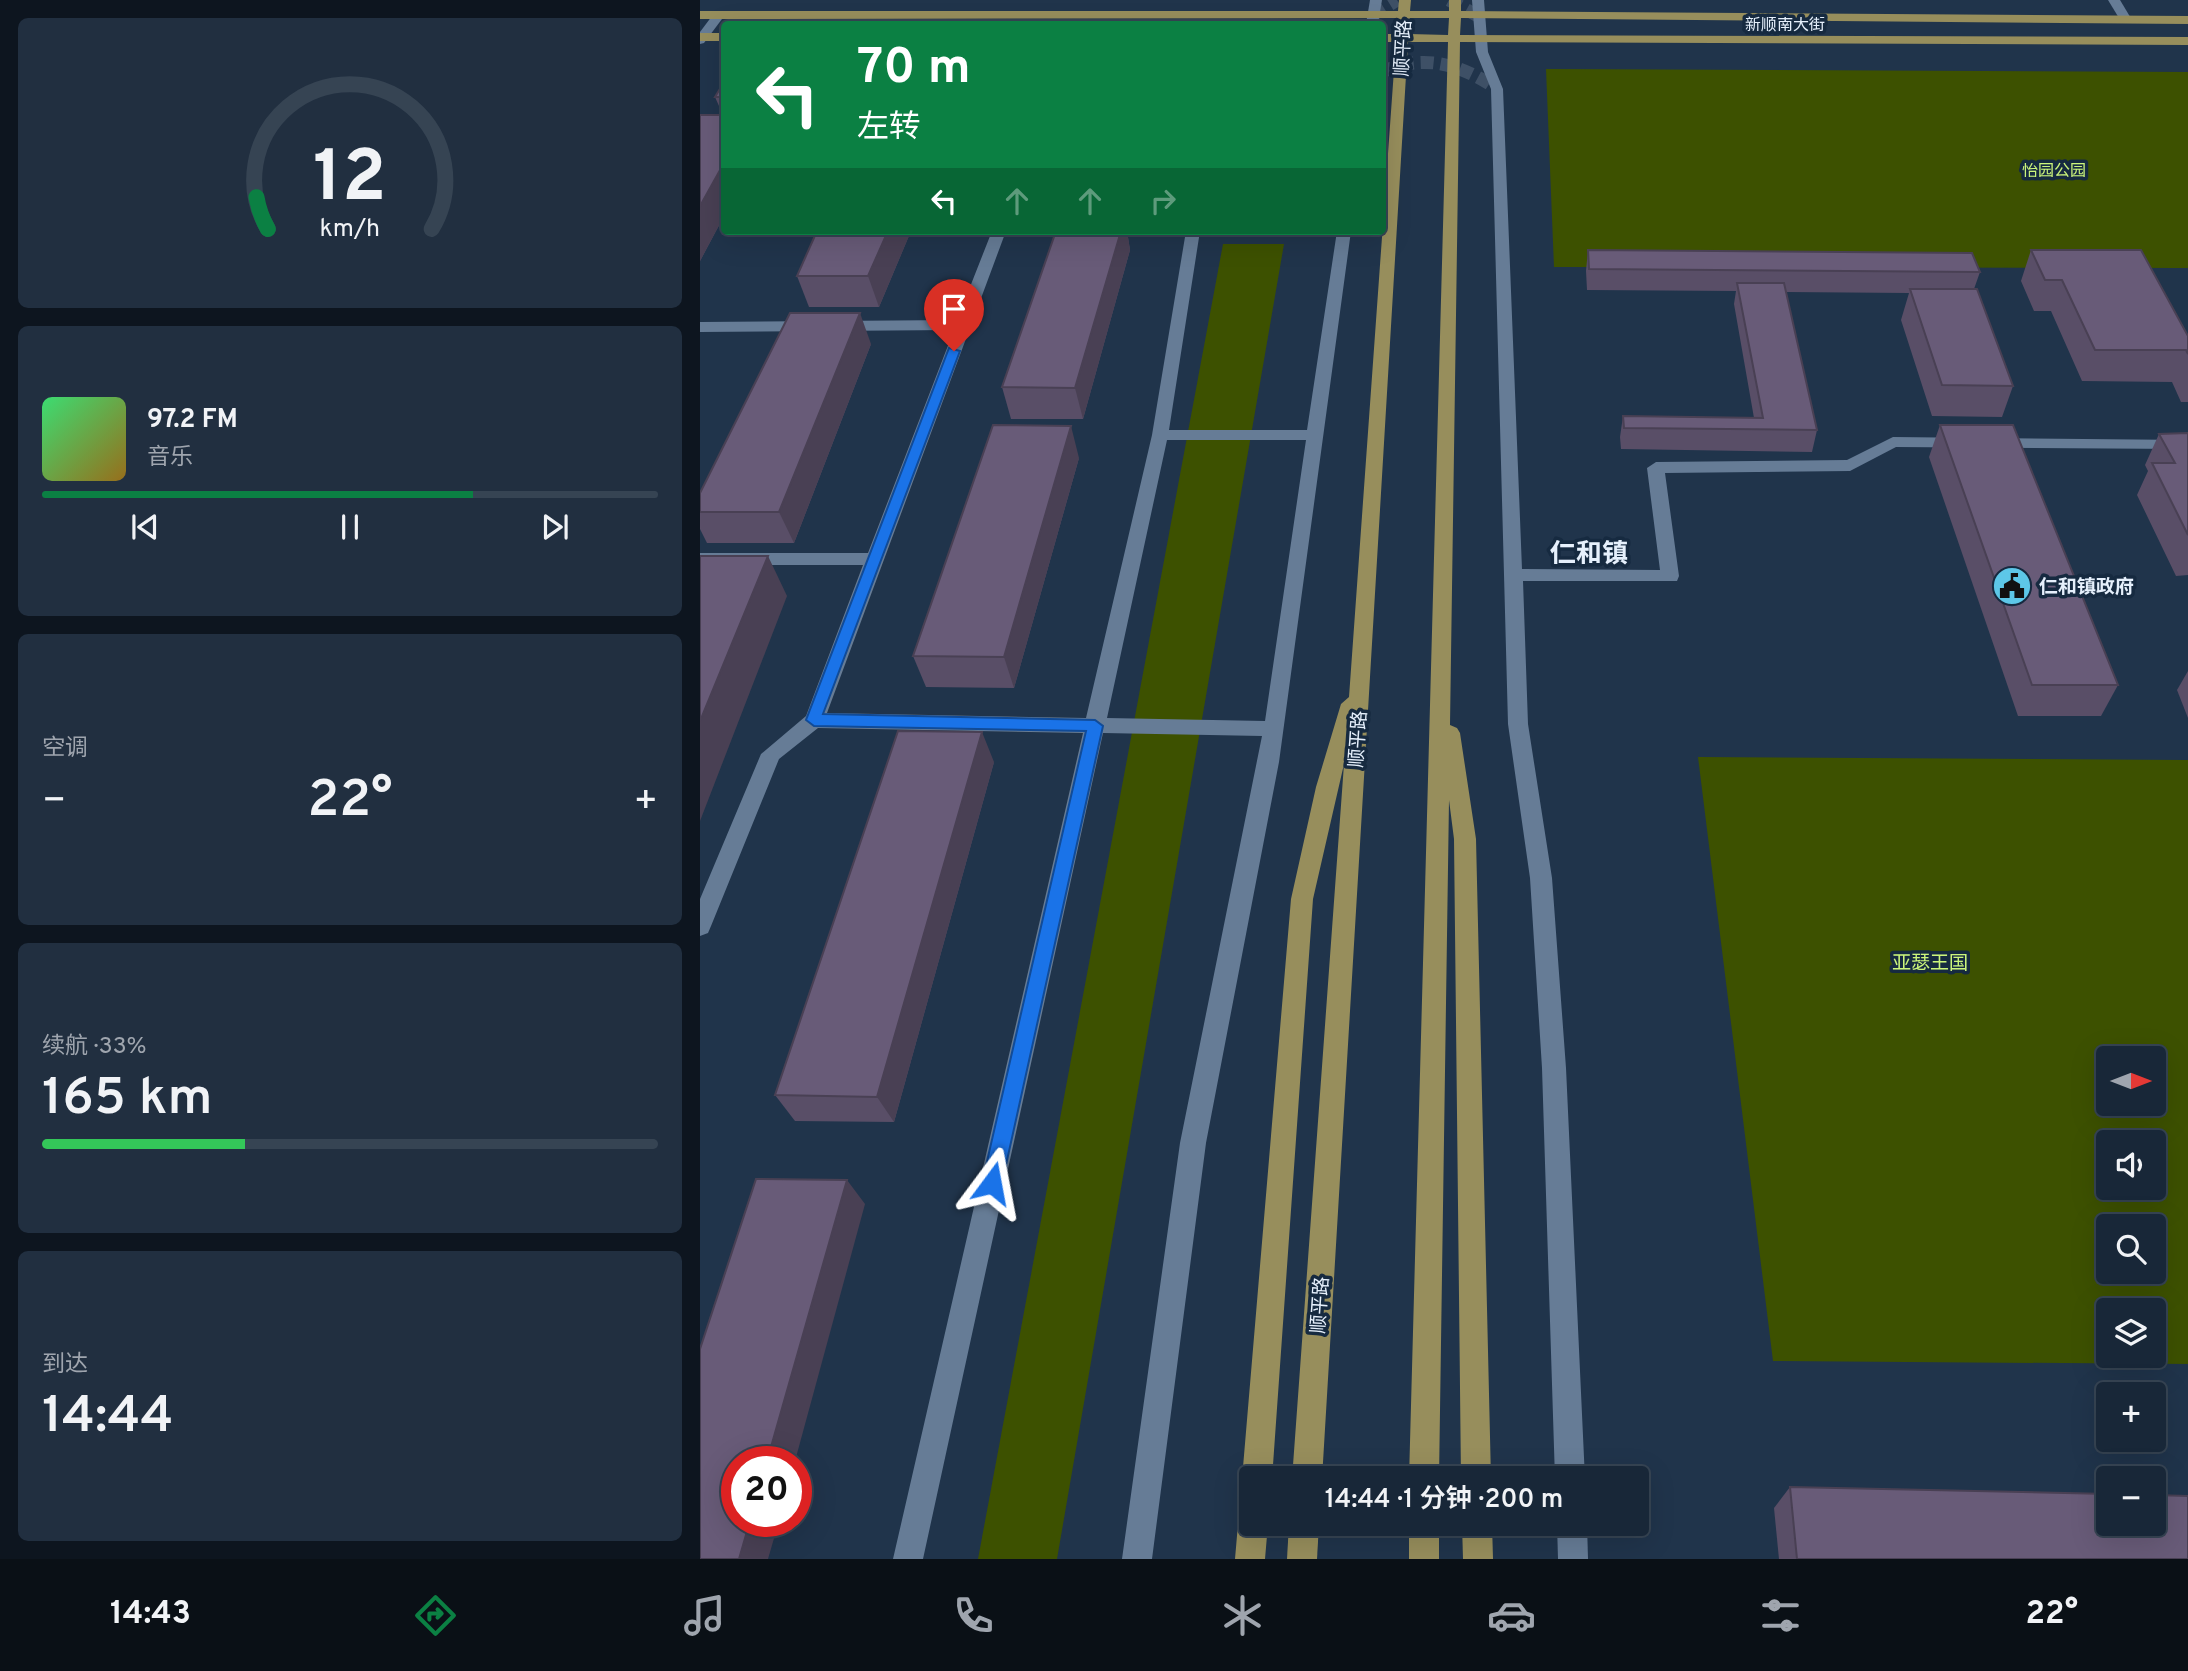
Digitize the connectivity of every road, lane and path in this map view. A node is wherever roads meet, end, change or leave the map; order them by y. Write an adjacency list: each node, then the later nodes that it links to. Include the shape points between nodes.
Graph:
1 (1376, 0): 9 (street)
2 (1405, 0): 28 (main road, 顺平路)
3 (1455, 0): 29 (main road)
4 (1478, 0): 8 (street)
5 (2114, 0): 10 (street)
6 (700, 15): 7 (main road, 新顺南大街)
7 (719, 15): 9 (main road, 新顺南大街); 13 (street)
8 (1478, 16): 9 (main road, 新顺南大街); 10 (main road, 新顺南大街); 15 (street)
9 (1373, 20)
10 (2126, 20): 11 (main road, 新顺南大街)
11 (2188, 20)
12 (721, 37): 13 (main road)
13 (701, 38)
14 (1386, 38): 15 (main road, 新顺南大街)
15 (1479, 39): 16 (main road, 新顺南大街); 27 (street, via 1497,89)
16 (2188, 41)
17 (998, 235): 20 (street)
18 (1192, 235): 22 (street)
19 (1343, 235): 23 (street)
20 (964, 325): 21 (street); 26 (street)
21 (700, 327)
22 (1160, 435): 23 (street); 31 (street)
23 (1315, 435): 32 (street)
24 (2186, 444): 27 (street, via 1893,442 1850,466 1656,468 1670,576)
25 (700, 559): 26 (street)
26 (874, 559): 30 (street)
27 (1515, 575): 38 (street, via 1518,724 1541,878 1554,1068)
28 (1362, 665): 34 (main road, via 1302,899); 35 (main road, 顺平路)
29 (1441, 676): 36 (main road); 37 (main road, via 1465,839)
30 (814, 720): 31 (street); 33 (street, via 771,754)
31 (1095, 726): 32 (street); 44 (street)
32 (1274, 729): 45 (street, via 1193,1143)
33 (700, 926)
34 (1257, 1466)
35 (1308, 1466)
36 (1424, 1466)
37 (1476, 1466)
38 (1569, 1466)
39 (1252, 1536): 46 (main road)
40 (1303, 1536): 47 (main road)
41 (1424, 1536): 48 (main road)
42 (1477, 1536): 49 (main road)
43 (1572, 1536): 50 (street)
44 (908, 1559)
45 (1137, 1559)
46 (1250, 1559)
47 (1302, 1559)
48 (1424, 1559)
49 (1478, 1559)
50 (1573, 1559)

